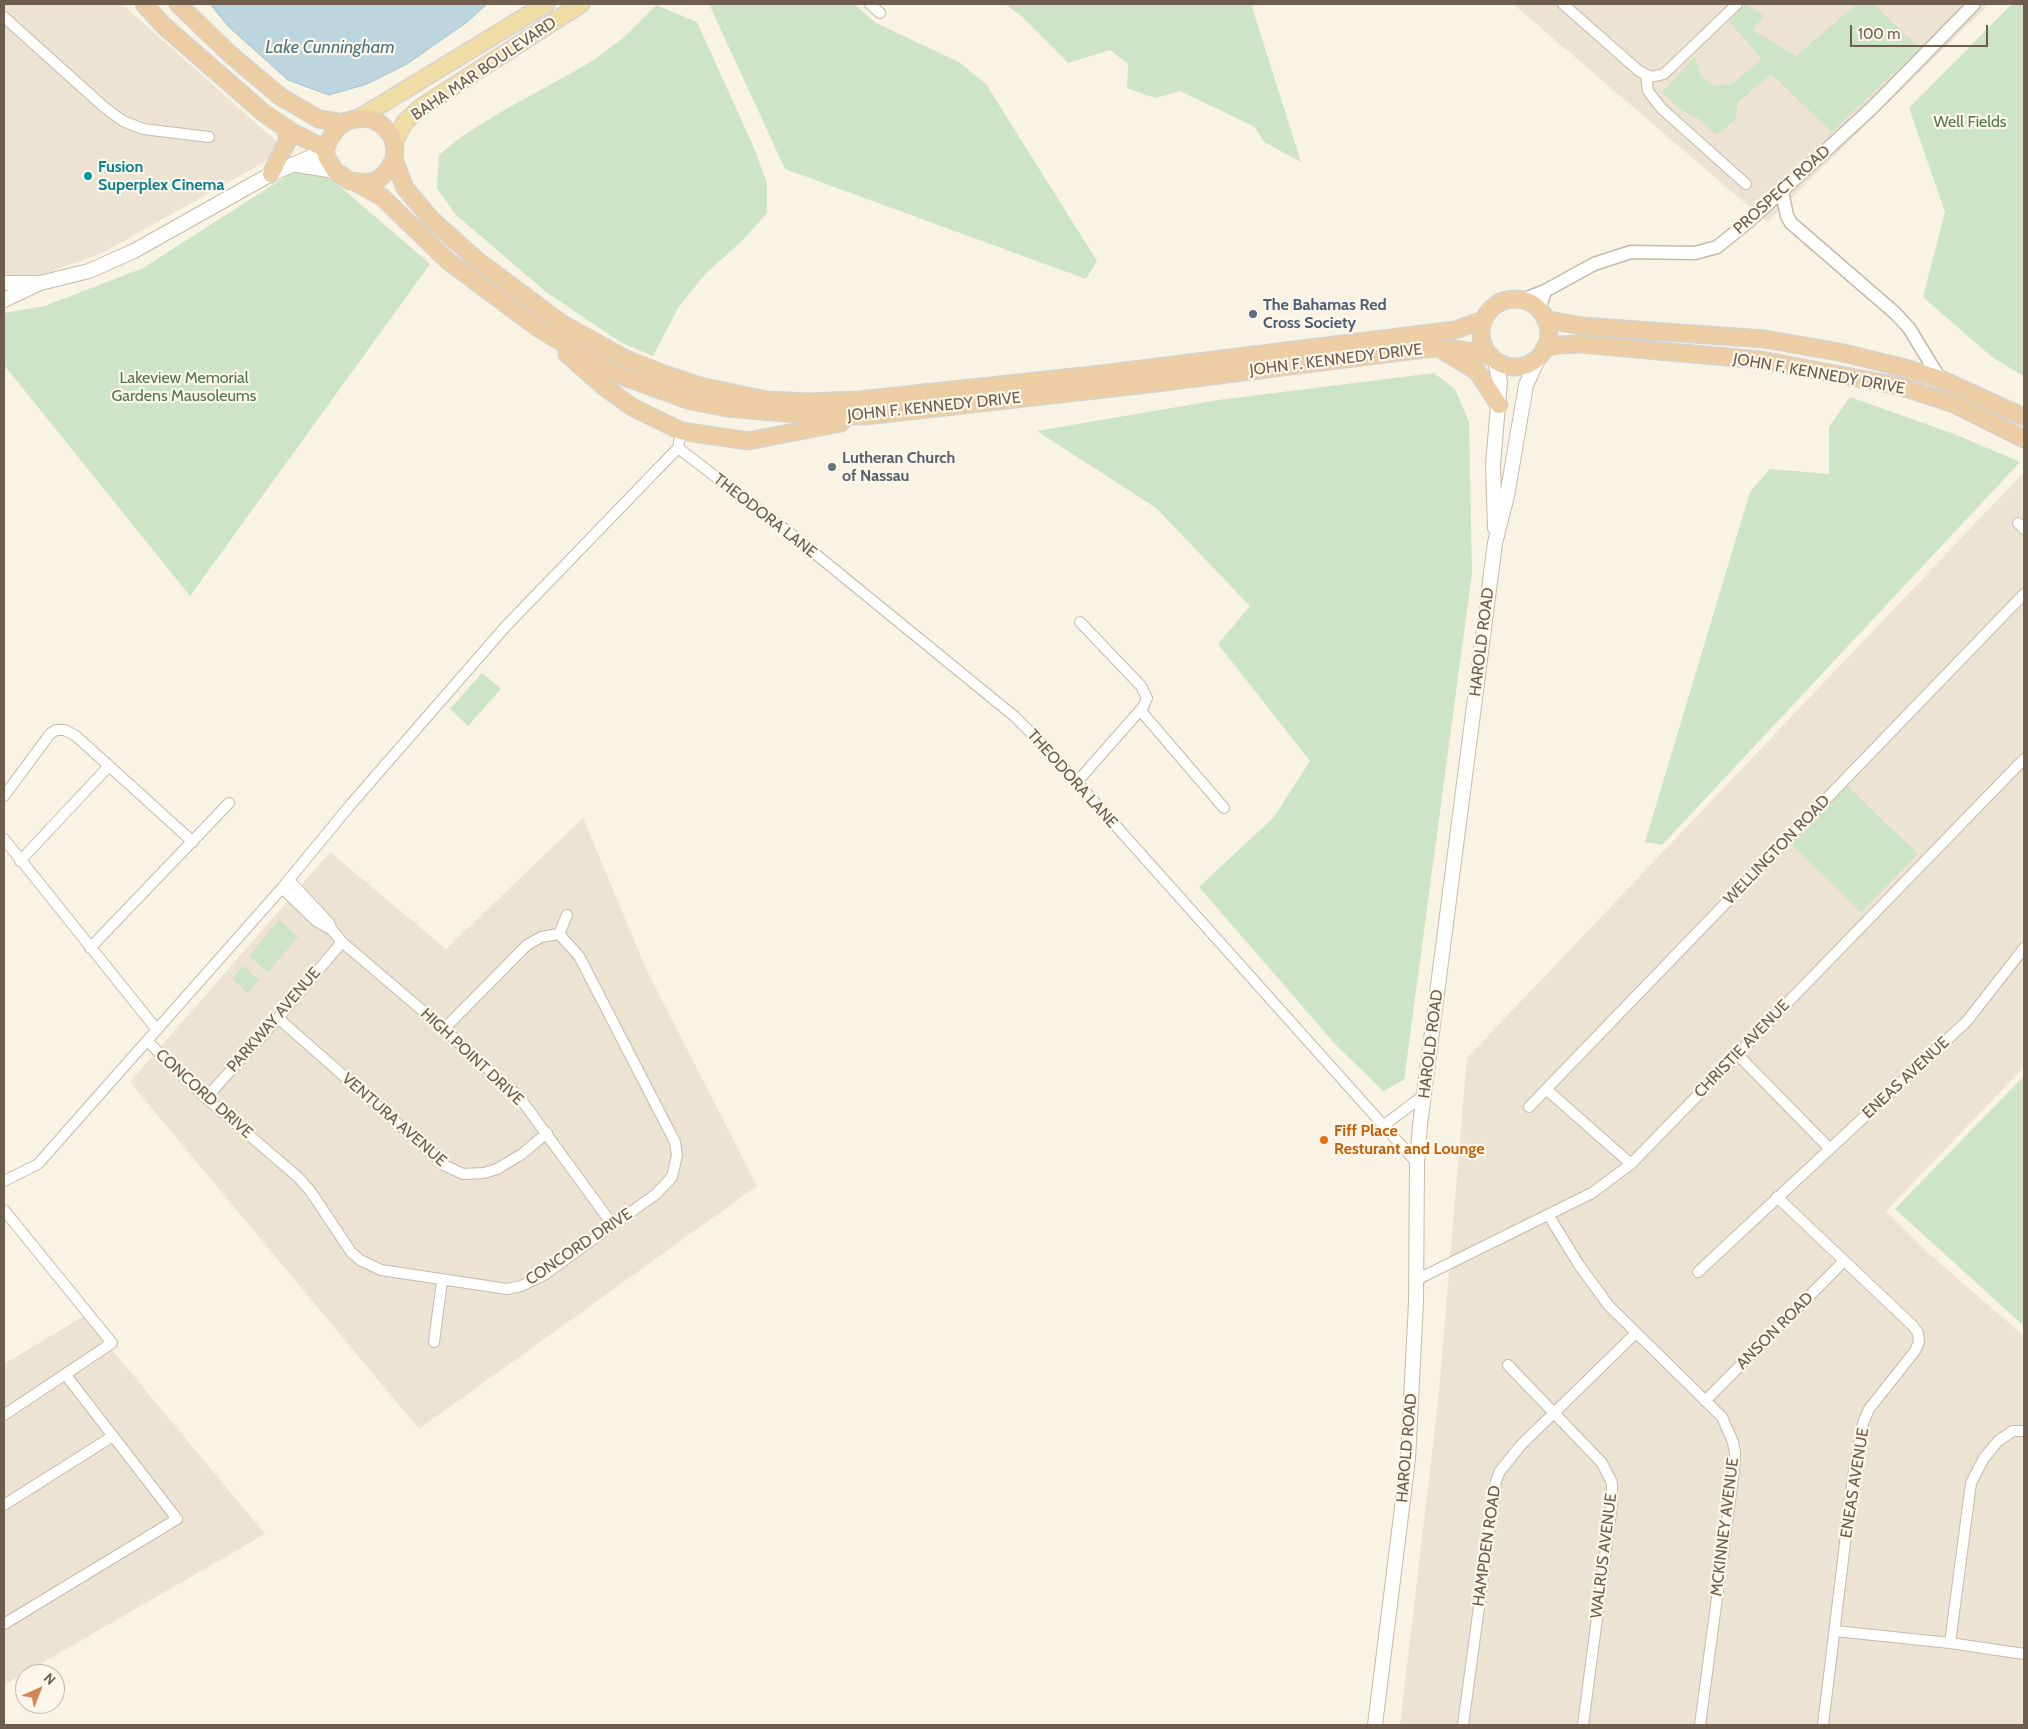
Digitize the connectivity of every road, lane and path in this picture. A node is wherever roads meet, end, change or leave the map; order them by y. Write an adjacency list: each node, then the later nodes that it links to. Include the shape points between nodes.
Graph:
1 (144, 4): 13 (highway, via 239,93)
2 (178, 4): 12 (highway, via 281,97 319,119)
3 (546, 4): 12 (main road, BAHA MAR BOULEVARD)
4 (581, 4): 15 (main road, BAHA MAR BOULEVARD, via 420,108 405,122)
5 (870, 4): 9 (street)
6 (1563, 4): 11 (street)
7 (1737, 4): 11 (street, via 1664,74)
8 (1974, 4): 23 (street, PROSPECT ROAD, via 1873,107)
9 (880, 13)
10 (4, 16): 14 (street, via 123,121 143,129)
11 (1646, 75): 22 (street, via 1648,91 1661,108)
12 (352, 120): 15 (highway, via 371,119 381,124); 16 (highway, via 334,132)
13 (285, 128): 16 (highway); 20 (highway, via 288,140)
14 (209, 137)
15 (394, 142): 17 (highway, JOHN F. KENNEDY DRIVE)
16 (325, 150): 18 (main road); 19 (highway)
17 (394, 159): 21 (highway, via 379,178 366,183); 30 (highway, JOHN F. KENNEDY DRIVE, via 405,188 430,219 477,260 561,323 626,359 664,374 700,386 766,400 859,400 1093,375 1455,330)
18 (293, 165): 19 (main road); 20 (main road)
19 (336, 171): 21 (highway, JOHN F. KENNEDY DRIVE)
20 (271, 174): 25 (main road, via 134,251 88,271)
21 (355, 182): 31 (highway, JOHN F. KENNEDY DRIVE, via 382,197 448,261)
22 (1746, 184)
23 (1782, 191): 26 (street, PROSPECT ROAD, via 1716,247 1695,253 1631,252 1594,264); 35 (street, via 1791,223 1895,313 1909,328)
24 (4, 283): 25 (main road)
25 (40, 283): 27 (main road)
26 (1545, 291): 28 (street, PROSPECT ROAD); 29 (street)
27 (4, 300)
28 (1522, 300): 29 (highway, JOHN F. KENNEDY DRIVE); 30 (highway, JOHN F. KENNEDY DRIVE, via 1500,302)
29 (1542, 314): 33 (highway, via 1548,335); 35 (highway, JOHN F. KENNEDY DRIVE, via 1581,326 1764,339 1871,359)
30 (1483, 320): 34 (highway, via 1481,338)
31 (538, 328): 37 (highway, JOHN F. KENNEDY DRIVE, via 616,374 691,401 766,413); 39 (highway, via 603,386 632,407)
32 (1432, 348): 34 (highway, JOHN F. KENNEDY DRIVE); 36 (highway, via 1456,357 1477,371); 37 (highway, JOHN F. KENNEDY DRIVE)
33 (1542, 352): 34 (highway, JOHN F. KENNEDY DRIVE, via 1531,362 1519,366 1506,365); 40 (highway, JOHN F. KENNEDY DRIVE, via 1557,345 1581,344 1761,360 1899,386 1954,404); 42 (main road, HAROLD ROAD, via 1526,385 1507,496)
34 (1492, 357): 36 (main road, HAROLD ROAD, via 1500,376)
35 (1940, 379): 38 (highway, JOHN F. KENNEDY DRIVE)
36 (1499, 405): 42 (main road, HAROLD ROAD, via 1493,465)
37 (865, 416): 39 (highway, via 748,441)
38 (2024, 417)
39 (681, 431): 41 (street)
40 (2024, 439)
41 (678, 448): 48 (street, THEODORA LANE, via 990,694); 55 (street, via 506,626)
42 (1495, 543): 67 (main road, HAROLD ROAD)
43 (2024, 594): 66 (street, WELLINGTON ROAD)
44 (1080, 622): 45 (street, via 1141,686 1147,698)
45 (1140, 710): 48 (street); 51 (street)
46 (2024, 759): 65 (street, CHRISTIE AVENUE)
47 (109, 766): 49 (street, via 76,736 66,730 56,730); 53 (street); 54 (street)
48 (1076, 782): 70 (street, THEODORA LANE)
49 (4, 796)
50 (229, 803): 53 (street)
51 (1224, 808)
52 (4, 839): 54 (street)
53 (193, 842): 59 (street)
54 (20, 862): 59 (street)
55 (285, 884): 58 (street, HIGH POINT DRIVE, via 316,922 332,930); 63 (street)
56 (567, 915): 57 (street)
57 (559, 934): 62 (street, via 541,937 527,945); 79 (street, CONCORD DRIVE, via 579,956 675,1142 677,1155 672,1177 656,1194)
58 (342, 942): 61 (street, PARKWAY AVENUE); 62 (street, HIGH POINT DRIVE)
59 (90, 948): 63 (street)
60 (2024, 948): 72 (street, ENEAS AVENUE, via 1967,1021)
61 (278, 1018): 68 (street, PARKWAY AVENUE); 71 (street, VENTURA AVENUE, via 446,1166 462,1174 497,1169 522,1154)
62 (444, 1029): 71 (street, HIGH POINT DRIVE, via 513,1091)
63 (157, 1030): 64 (street)
64 (147, 1041): 68 (street, CONCORD DRIVE); 75 (street, via 38,1164)
65 (1737, 1054): 72 (street); 74 (street, CHRISTIE AVENUE)
66 (1546, 1089): 69 (street, WELLINGTON ROAD); 74 (street)
67 (1424, 1095): 70 (street); 73 (main road, HAROLD ROAD)
68 (206, 1098): 83 (street, CONCORD DRIVE, via 299,1178 343,1242 360,1260 381,1270)
69 (1529, 1107)
70 (1383, 1126): 73 (street, THEODORA LANE)
71 (546, 1133): 79 (street, HIGH POINT DRIVE)
72 (1830, 1149): 76 (street, ENEAS AVENUE)
73 (1417, 1164): 82 (main road, HAROLD ROAD)
74 (1631, 1164): 78 (street, CHRISTIE AVENUE, via 1592,1193)
75 (4, 1181)
76 (1777, 1197): 80 (street, ENEAS AVENUE); 81 (street, ENEAS AVENUE)
77 (4, 1210): 87 (street, via 112,1343)
78 (1549, 1216): 82 (street, CHRISTIE AVENUE); 84 (street, MCKINNEY AVENUE, via 1593,1285)
79 (612, 1224): 83 (street, CONCORD DRIVE, via 544,1275 521,1286 507,1289)
80 (1844, 1261): 88 (street, ANSON ROAD); 95 (street, ENEAS AVENUE, via 1913,1326 1919,1342 1863,1423 1854,1470)
81 (1698, 1272)
82 (1416, 1280): 98 (main road, HAROLD ROAD, via 1408,1459)
83 (442, 1281): 85 (street)
84 (1636, 1333): 88 (street, MCKINNEY AVENUE); 89 (street, HAMPDEN ROAD)
85 (434, 1342)
86 (1508, 1365): 89 (street, WALRUS AVENUE)
87 (65, 1374): 90 (street); 92 (street)
88 (1705, 1400): 101 (street, MCKINNEY AVENUE, via 1722,1417 1730,1431 1735,1453)
89 (1555, 1412): 99 (street, HAMPDEN ROAD, via 1509,1459 1496,1481); 100 (street, WALRUS AVENUE, via 1602,1463 1612,1483)
90 (4, 1415)
91 (2024, 1431): 96 (street, via 2013,1431 1998,1440 1971,1483)
92 (114, 1436): 93 (street); 94 (street, via 177,1519)
93 (4, 1505)
94 (4, 1624)
95 (1835, 1631): 96 (street); 102 (street, ENEAS AVENUE)
96 (1950, 1643): 97 (street)
97 (2024, 1654)
98 (1375, 1725)
99 (1464, 1725)
100 (1583, 1725)
101 (1700, 1725)
102 (1823, 1725)

